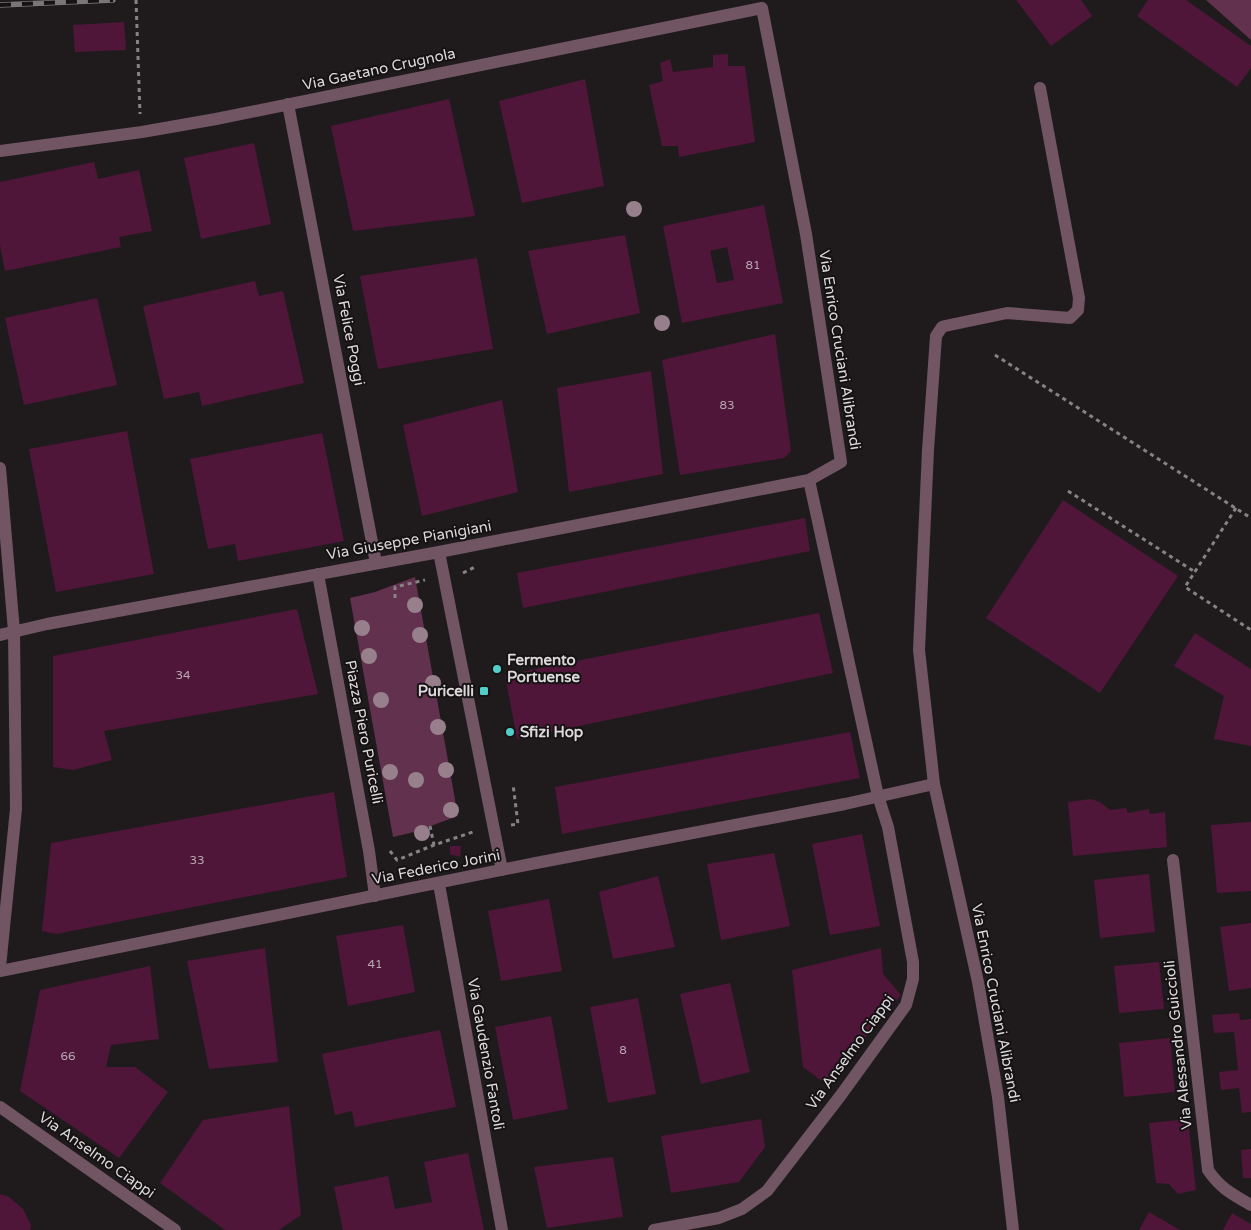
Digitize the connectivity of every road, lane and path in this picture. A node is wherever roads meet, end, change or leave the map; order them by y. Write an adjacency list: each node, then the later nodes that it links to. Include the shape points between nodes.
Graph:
1 (136, 0): 5 (path)
2 (762, 8): 4 (street, Via Gaetano Crugnola); 9 (street, Via Enrico Cruciani Alibrandi, via 806,234 841,462)
3 (1040, 88): 20 (street, Via Enrico Cruciani Alibrandi, via 1079,298 1078,310 1070,318 1008,313 945,326 936,336 919,650)
4 (288, 104): 6 (street, Via Gaetano Crugnola, via 142,132); 14 (street, Via Felice Poggi)
5 (141, 121)
6 (0, 151)
7 (995, 354): 11 (path)
8 (0, 468): 18 (street)
9 (809, 480): 13 (street, Via Giuseppe Pianigiani); 21 (street)
10 (1068, 491): 15 (path)
11 (1236, 508): 12 (path); 15 (path)
12 (1251, 518)
13 (439, 552): 14 (street, Via Giuseppe Pianigiani); 23 (street)
14 (376, 563): 16 (street, Via Giuseppe Pianigiani)
15 (1195, 572): 17 (path, via 1185,587)
16 (318, 574): 18 (street, Via Giuseppe Pianigiani); 25 (street, Piazza Piero Puricelli)
17 (1251, 630)
18 (14, 631): 19 (street, Via Giuseppe Pianigiani); 26 (street, via 16,809)
19 (0, 635)
20 (934, 784): 21 (street); 32 (street, Via Enrico Cruciani Alibrandi, via 978,982 998,1097)
21 (878, 796): 23 (street, Via Federico Jorini); 31 (street, Via Anselmo Ciappi, via 889,832 913,962 913,979 906,1005 767,1191 750,1205 731,1214)
22 (1173, 860): 28 (street, Via Alessandro Guiccioli, via 1208,1170 1216,1182 1231,1194)
23 (502, 870): 24 (street, Via Federico Jorini)
24 (439, 884): 25 (street, Via Federico Jorini); 30 (street, Via Gaudenzio Fantoli)
25 (375, 896): 26 (street, Via Federico Jorini)
26 (0, 969)
27 (0, 1107): 29 (street, Via Anselmo Ciappi)
28 (1251, 1204)
29 (175, 1230)
30 (502, 1230)
31 (654, 1230)
32 (1013, 1230)

